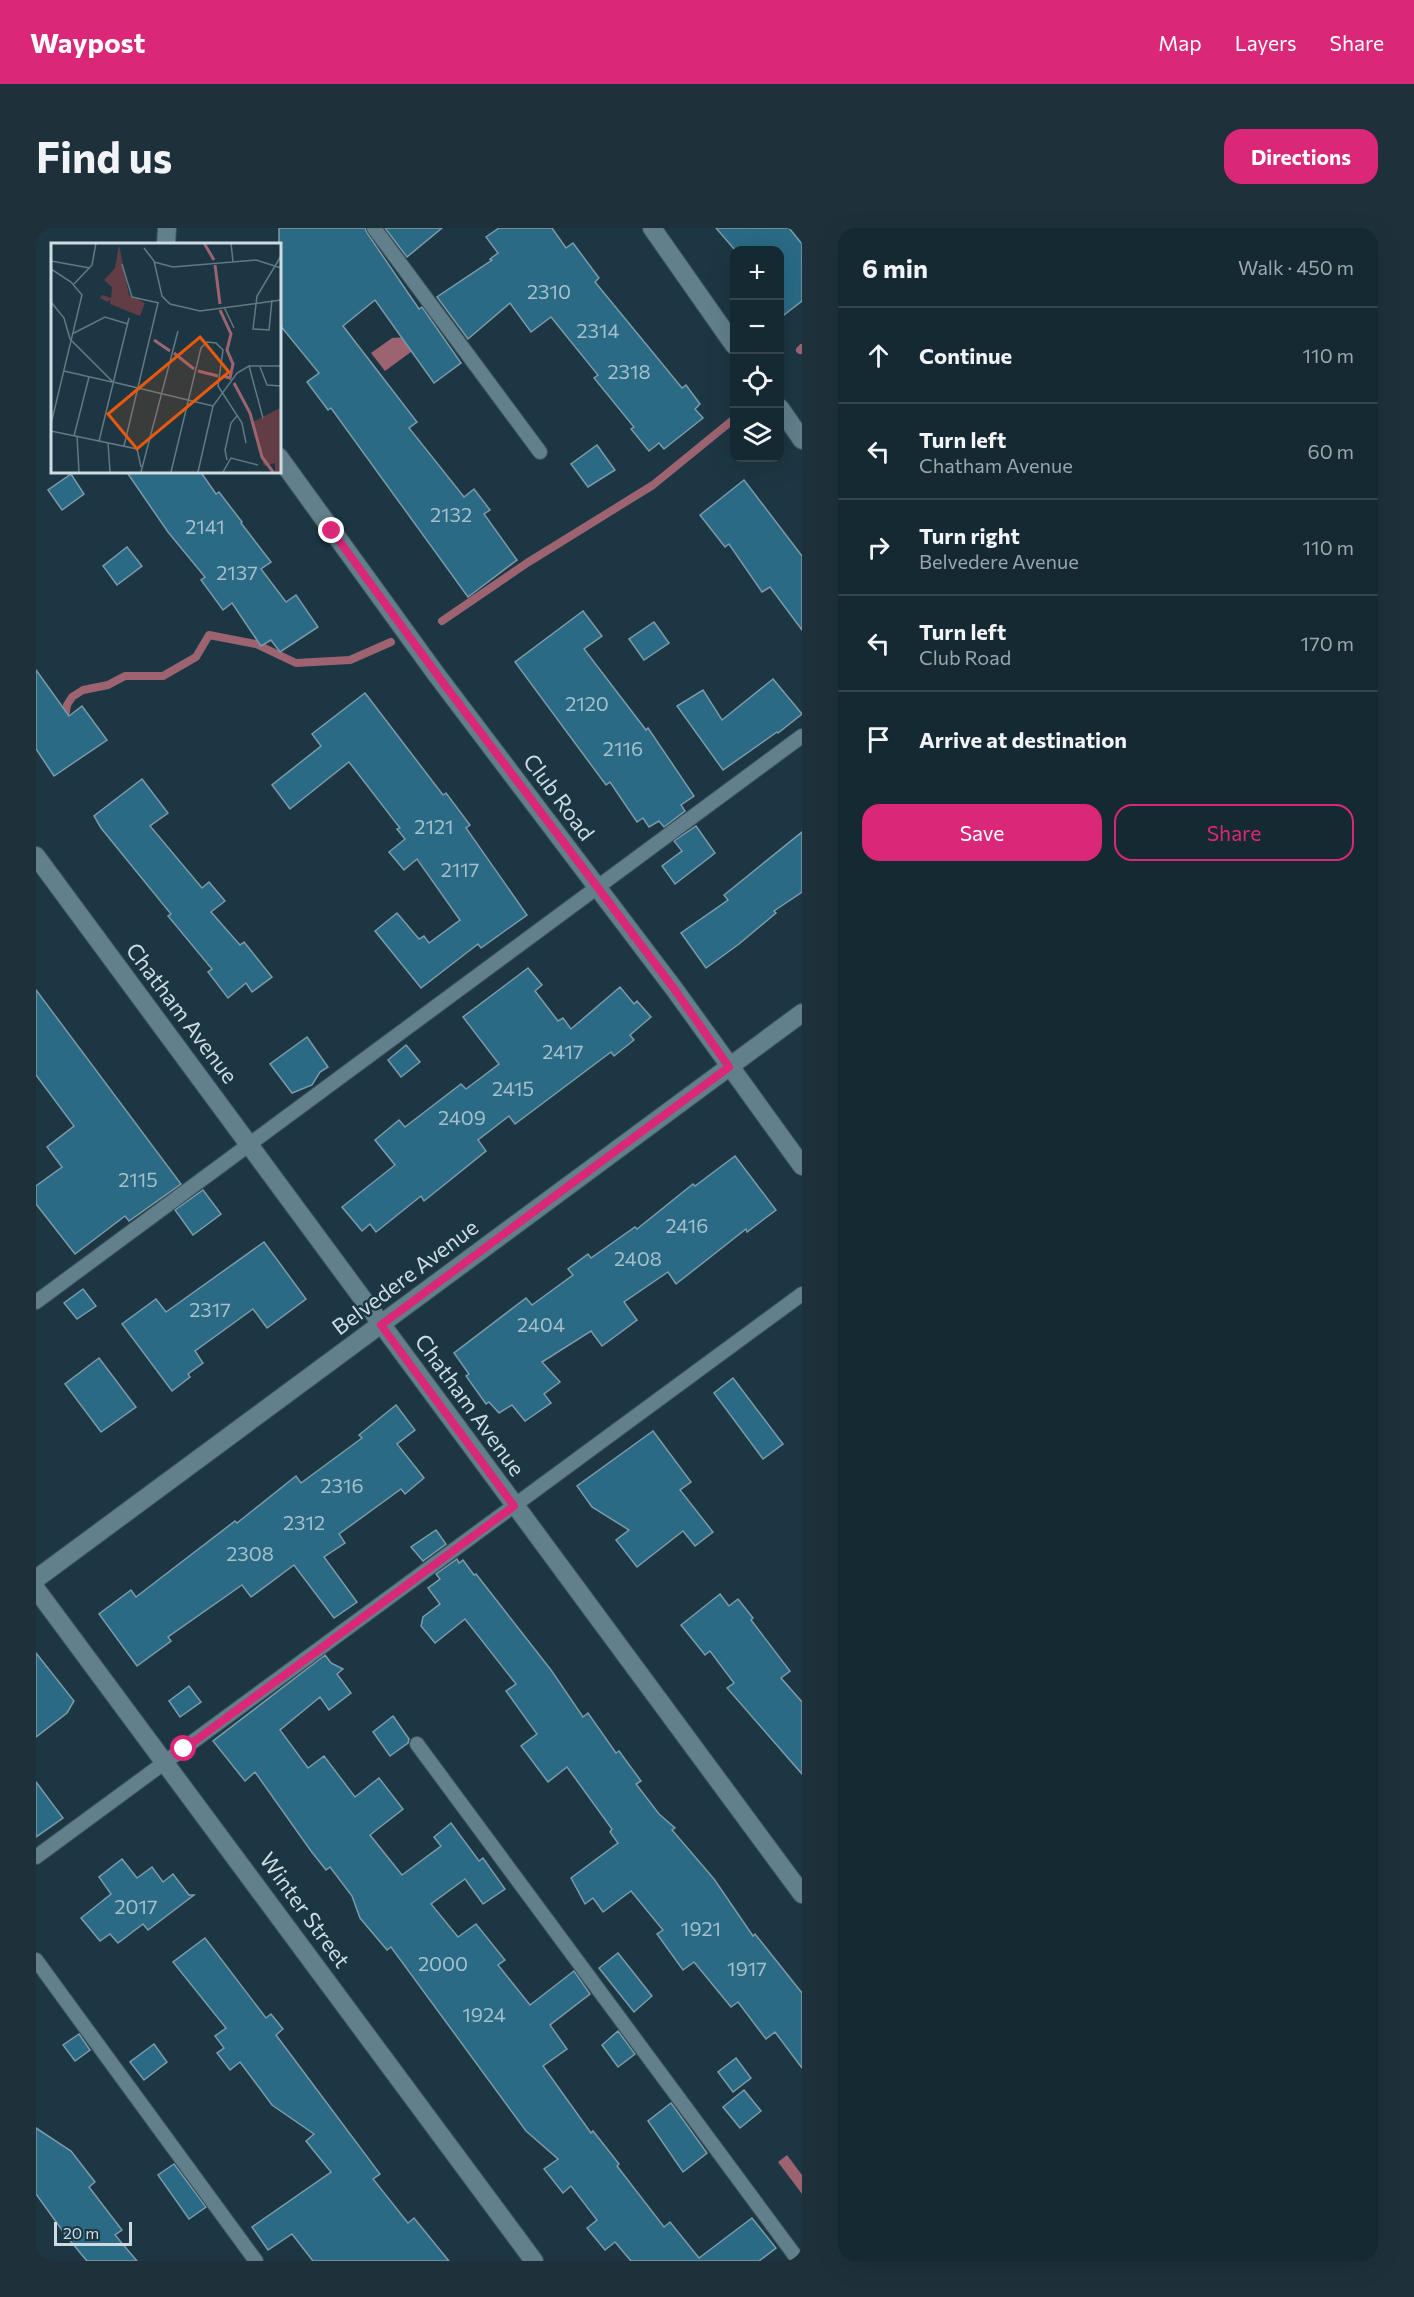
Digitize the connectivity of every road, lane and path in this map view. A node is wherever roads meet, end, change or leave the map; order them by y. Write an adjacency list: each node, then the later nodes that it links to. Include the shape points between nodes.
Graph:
1 (168, 228): 4 (street)
2 (374, 228): 8 (lane)
3 (652, 228): 5 (street)
4 (166, 243)
5 (730, 338)
6 (784, 414): 7 (street)
7 (802, 440)
8 (540, 452)
9 (280, 458): 12 (street, Club Road)
10 (802, 736): 12 (lane)
11 (36, 856): 15 (street, Chatham Avenue)
12 (598, 887): 14 (street, Club Road); 15 (lane)
13 (802, 1013): 14 (street, Belvedere Avenue)
14 (729, 1067): 16 (street, Club Road); 19 (street, Belvedere Avenue)
15 (249, 1144): 18 (lane); 19 (street, Chatham Avenue)
16 (802, 1166)
17 (802, 1294): 20 (lane)
18 (36, 1302)
19 (381, 1325): 20 (street, Chatham Avenue); 21 (street, Belvedere Avenue)
20 (514, 1506): 24 (lane); 26 (street, Chatham Avenue)
21 (36, 1579)
22 (36, 1589): 24 (street, Winter Street)
23 (417, 1744): 30 (lane)
24 (166, 1762): 25 (lane); 29 (street, Winter Street)
25 (36, 1857)
26 (802, 1894)
27 (36, 1960): 28 (lane)
28 (256, 2261)
29 (534, 2261)
30 (799, 2261)

